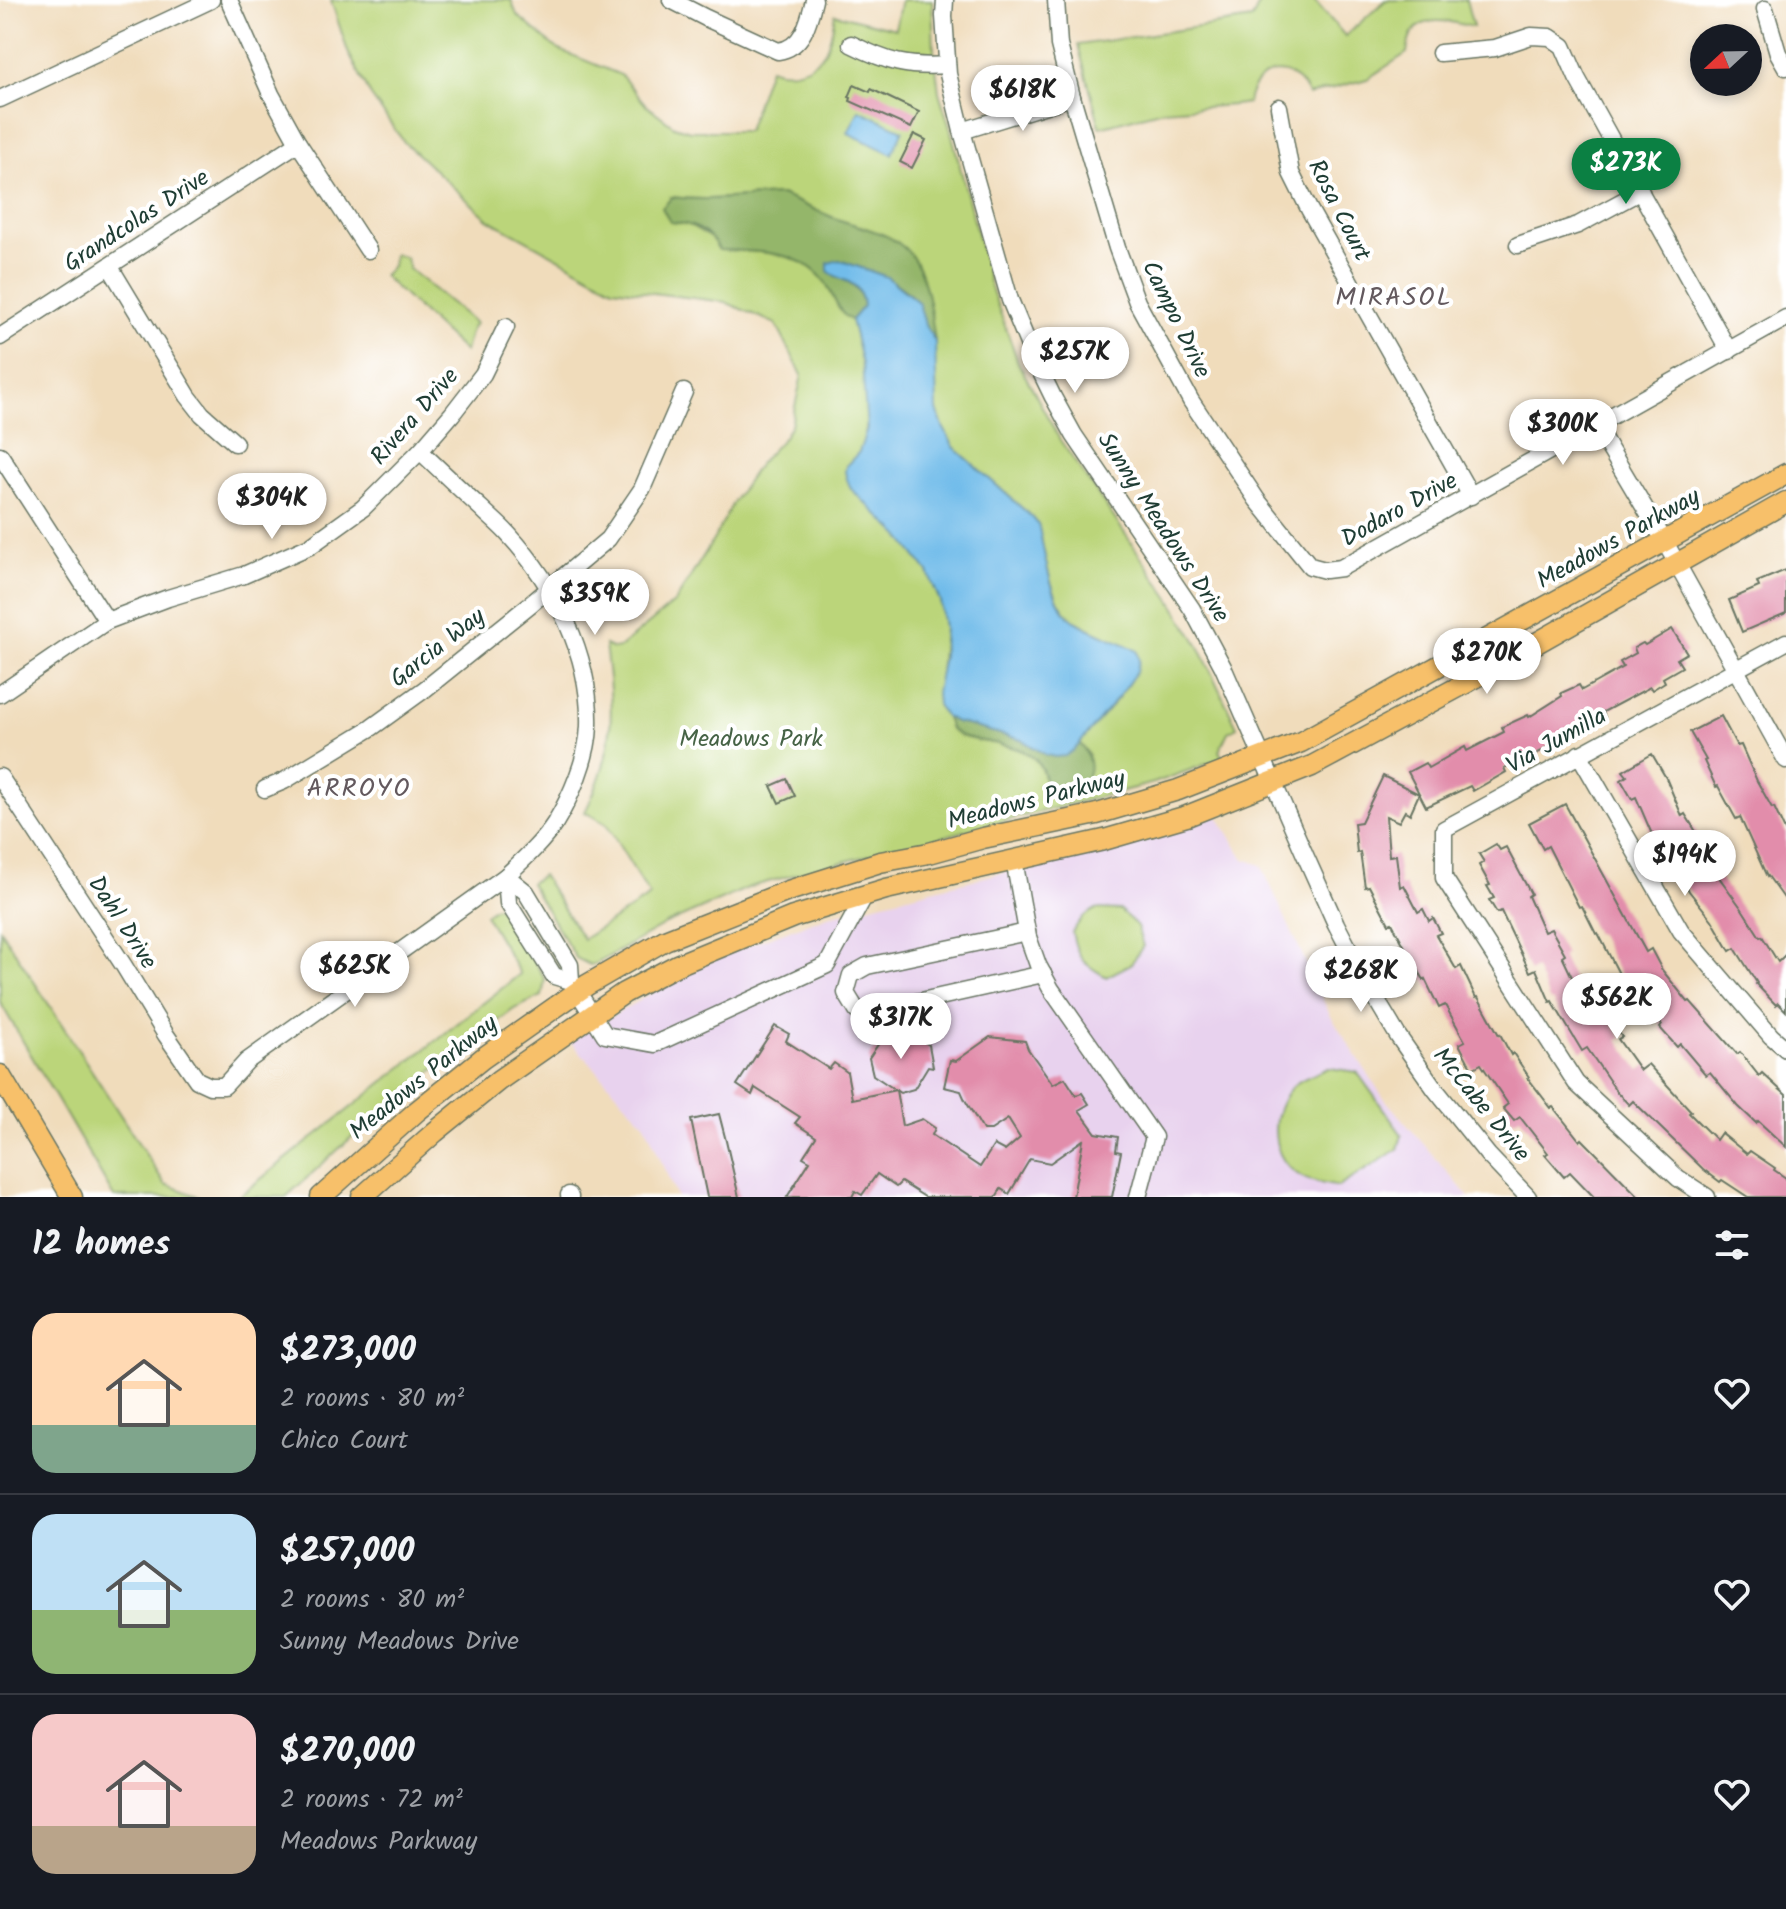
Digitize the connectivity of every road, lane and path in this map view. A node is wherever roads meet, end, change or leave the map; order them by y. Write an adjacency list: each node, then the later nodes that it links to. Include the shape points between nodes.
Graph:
1 (211, 0): 13 (street)
2 (229, 0): 16 (street)
3 (671, 0): 4 (street, via 778,51 796,44)
4 (814, 0)
5 (945, 0): 10 (street, Sunny Meadows Drive)
6 (1056, 0): 12 (street, Campo Drive, via 1059,45)
7 (1765, 9): 11 (street)
8 (851, 44): 10 (street, via 901,64)
9 (1440, 53): 17 (street, via 1550,37 1563,46)
10 (947, 65): 15 (street, Sunny Meadows Drive)
11 (1786, 67)
12 (1072, 97): 15 (street); 35 (street, Campo Drive, via 1117,248 1162,351 1257,500 1310,566)
13 (0, 99)
14 (1279, 107): 31 (street, Rosa Court, via 1291,173)
15 (962, 131): 42 (street, Sunny Meadows Drive, via 1010,300 1040,371 1074,435 1192,609)
16 (298, 143): 19 (street); 20 (street, Grandcolas Drive)
17 (1641, 191): 18 (street, via 1578,225); 24 (street)
18 (1518, 245)
19 (368, 250)
20 (110, 267): 23 (street, Grandcolas Drive); 27 (street, via 188,396)
21 (1786, 318): 24 (street, Dodaro Drive)
22 (506, 327): 28 (street, Rivera Drive, via 483,374)
23 (0, 337)
24 (1729, 351): 26 (street, Dodaro Drive)
25 (684, 392): 36 (street, Garcia Way, via 642,489 608,539)
26 (1596, 426): 31 (street, Dodaro Drive); 33 (street)
27 (235, 443)
28 (420, 451): 36 (street, via 507,533); 37 (street, Rivera Drive, via 363,508 310,546 244,575)
29 (0, 455): 37 (street)
30 (1786, 474): 33 (main road, Meadows Parkway)
31 (1471, 496): 35 (street, Dodaro Drive, via 1341,568)
32 (1786, 502): 34 (main road, Meadows Parkway)
33 (1665, 542): 34 (street); 42 (main road, Meadows Parkway, via 1336,724)
34 (1677, 563): 39 (street); 45 (main road, Meadows Parkway, via 1371,735)
35 (1325, 570)
36 (549, 589): 46 (street, Garcia Way, via 371,728); 48 (street, via 577,645 589,727 572,792 554,824)
37 (107, 621): 40 (street, Rivera Drive)
38 (1786, 642): 39 (street, Via Jumilla)
39 (1734, 669): 41 (street, Via Jumilla); 43 (street)
40 (0, 694)
41 (1579, 754): 54 (street, via 1681,931); 61 (street, Via Jumilla, via 1444,829 1444,878 1576,1083 1678,1178)
42 (1262, 757): 45 (street, Sunny Meadows Drive); 52 (main road, Meadows Parkway, via 1097,814 880,862 788,891 665,940)
43 (1786, 760)
44 (0, 777): 48 (street, Dahl Drive, via 166,1035 197,1080 210,1086 224,1086 247,1061)
45 (1273, 782): 47 (main road, Meadows Parkway, via 1187,816); 60 (street, McCabe Drive, via 1336,924 1398,1036 1479,1144)
46 (265, 789)
47 (1014, 860): 49 (main road, Meadows Parkway); 50 (street)
48 (506, 876): 52 (street, via 508,903 554,976)
49 (865, 895): 53 (main road, Meadows Parkway, via 793,917 677,965); 53 (street, via 827,965 655,1044 605,1035)
50 (1027, 932): 51 (street); 51 (street, via 867,966 851,975 846,993 857,1011 872,1012)
51 (1043, 974): 59 (street, via 1154,1137)
52 (574, 986): 53 (street); 57 (main road, Meadows Parkway, via 417,1111)
53 (592, 1015): 58 (main road, Meadows Parkway, via 499,1080)
54 (1786, 1049)
55 (0, 1075): 56 (main road)
56 (72, 1197)
57 (321, 1197)
58 (362, 1197)
59 (1138, 1197)
60 (1528, 1197)
61 (1707, 1197)

